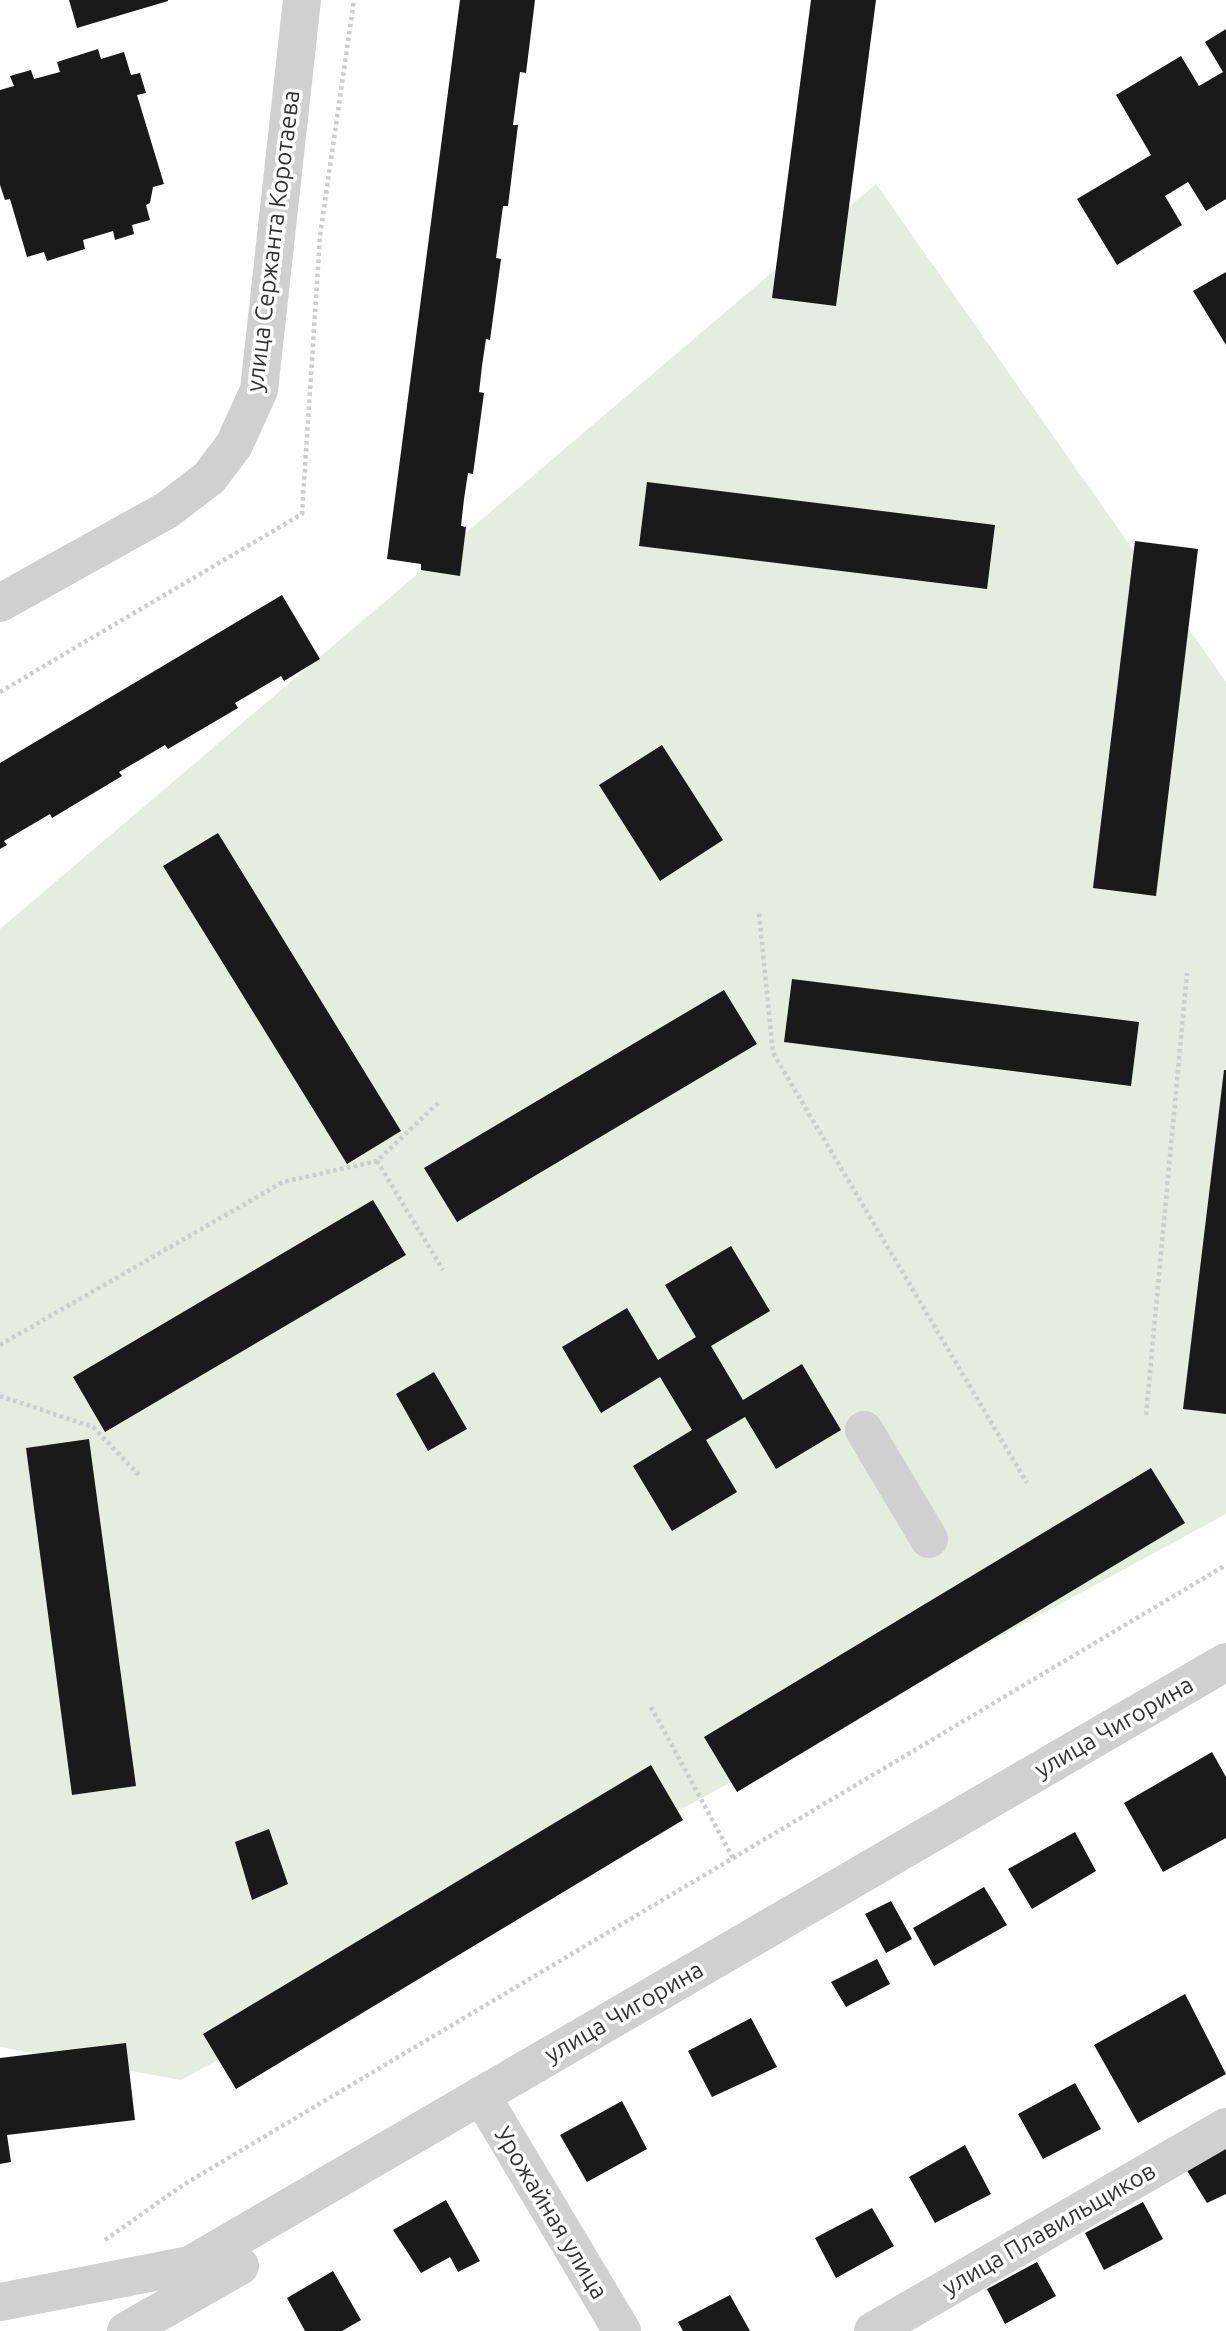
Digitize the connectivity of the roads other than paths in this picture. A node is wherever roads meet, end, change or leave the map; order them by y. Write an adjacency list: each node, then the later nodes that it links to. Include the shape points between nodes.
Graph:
1 (302, 0): 2 (street, улица Сержанта Коротаева, via 259,390 234,445 209,478 167,510)
2 (0, 603)
3 (864, 1430): 4 (street)
4 (929, 1539)
5 (1226, 1662): 6 (street, улица Чигорина)
6 (481, 2095): 9 (street, улица Чигорина, via 190,2265); 11 (street, Урожайная улица)
7 (1226, 2127): 12 (street, улица Плавильщиков)
8 (312, 2225): 10 (street)
9 (0, 2302)
10 (126, 2331)
11 (622, 2331)
12 (873, 2331)

